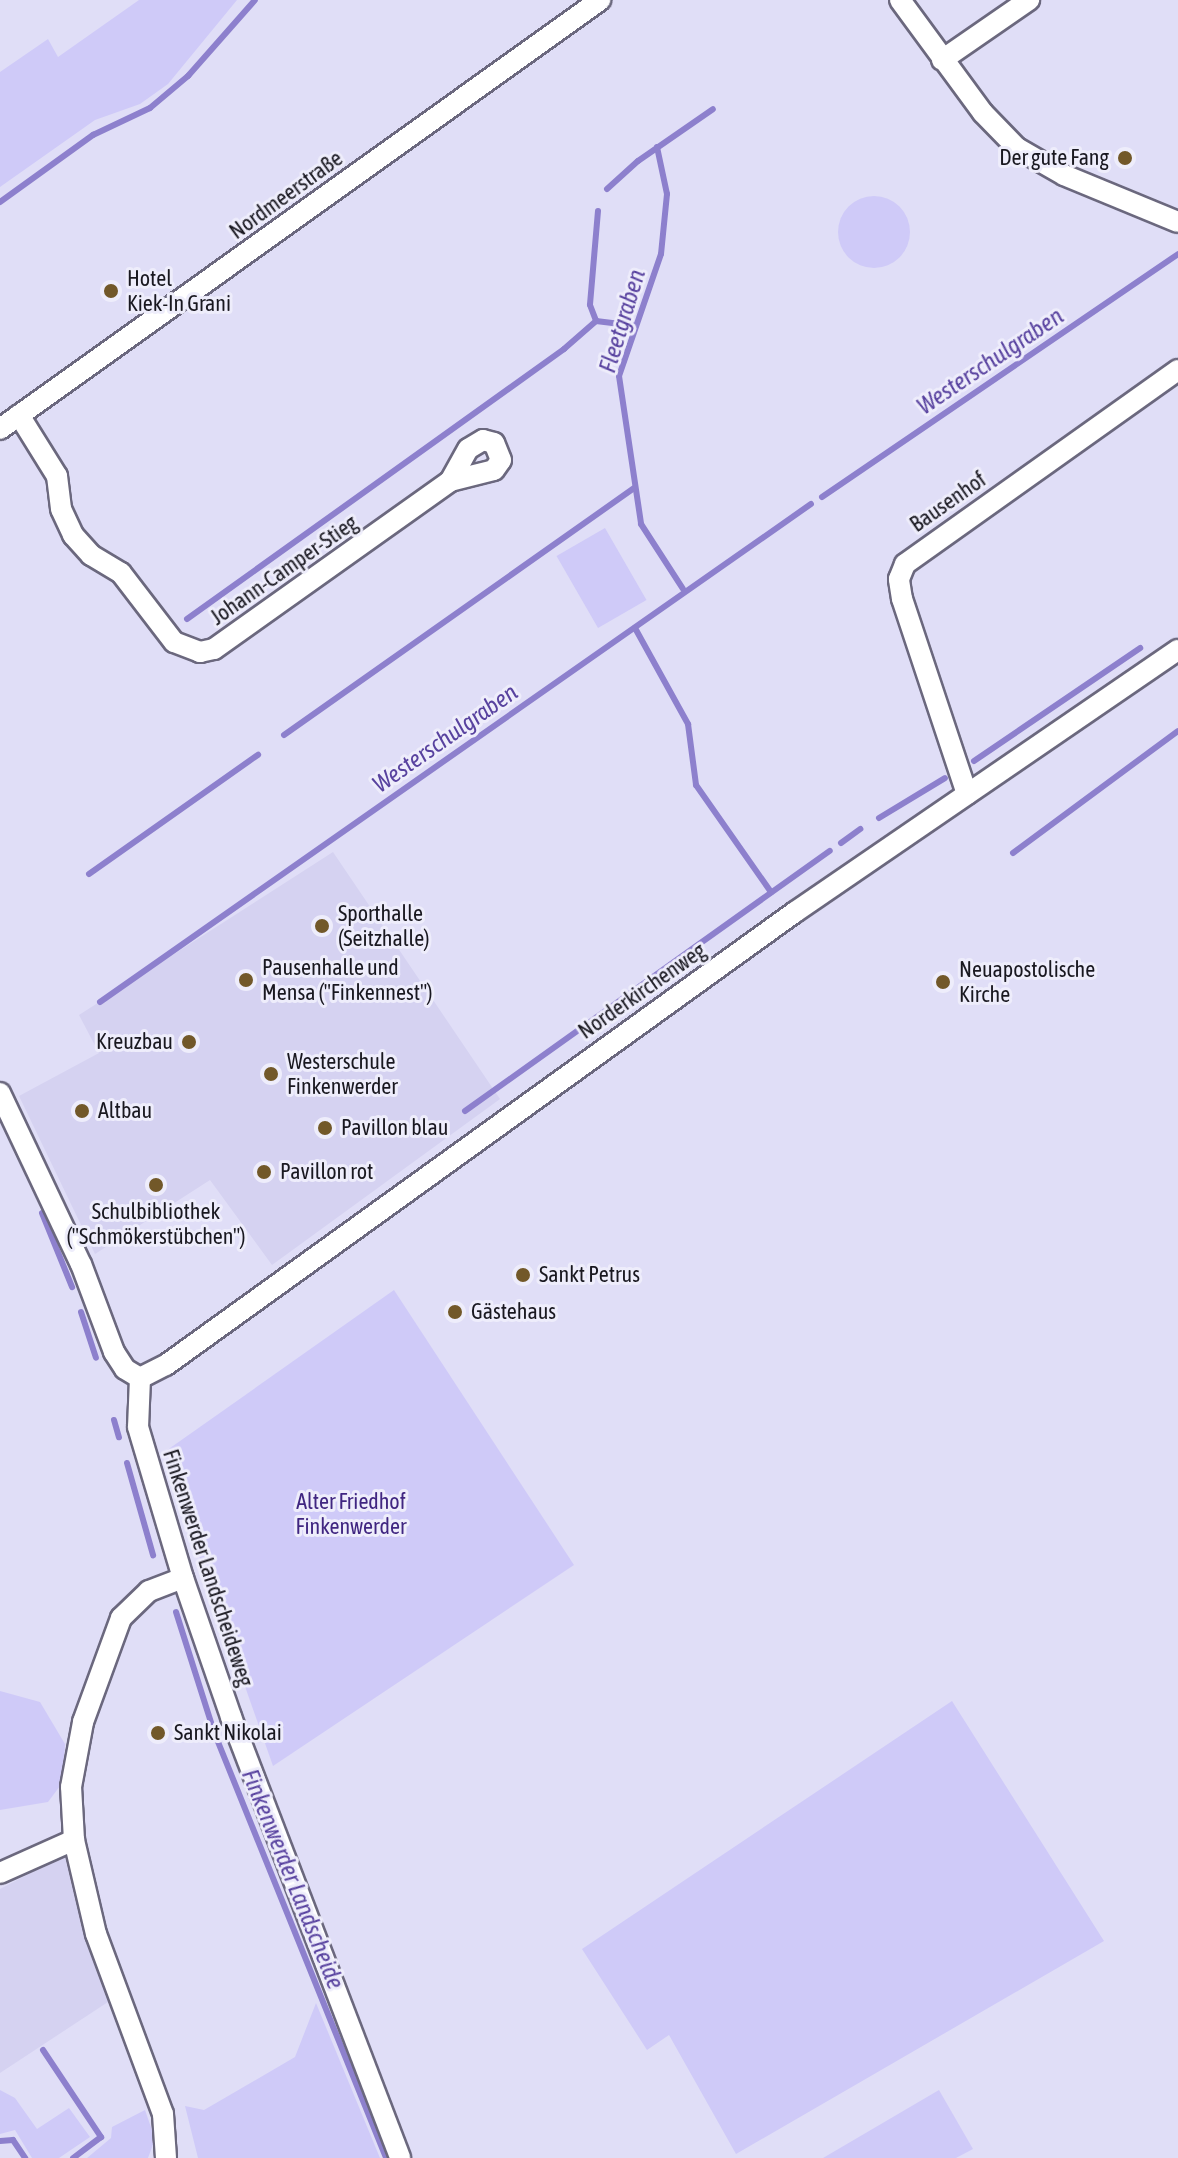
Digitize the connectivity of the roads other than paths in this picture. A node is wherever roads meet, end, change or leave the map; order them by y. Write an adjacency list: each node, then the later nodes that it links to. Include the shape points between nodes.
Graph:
1 (600, 0): 7 (street, Nordmeerstraße)
2 (900, 0): 4 (street)
3 (1029, 0): 4 (street)
4 (942, 60): 5 (street, via 1017,148 1064,175)
5 (1178, 222)
6 (1178, 370): 11 (street, Bausenhof, via 905,564 899,579 902,599)
7 (19, 415): 8 (street, Nordmeerstraße); 9 (street, Johann-Camper-Stieg, via 57,476 61,509 73,535 91,555 121,573 174,642 200,652 214,649)
8 (0, 429)
9 (450, 481)
10 (1178, 650): 11 (street, Norderkirchenweg)
11 (967, 794): 13 (street, Norderkirchenweg, via 166,1365)
12 (0, 1093): 13 (street, via 81,1264 114,1352 125,1369)
13 (140, 1378): 14 (street, Finkenwerder Landscheideweg, via 138,1427)
14 (183, 1578): 15 (street, via 149,1591 121,1618 83,1722 71,1787); 18 (street, Finkenwerder Landscheideweg)
15 (74, 1840): 16 (street); 17 (street, via 106,1972 163,2114)
16 (0, 1873)
17 (166, 2158)
18 (400, 2158)

